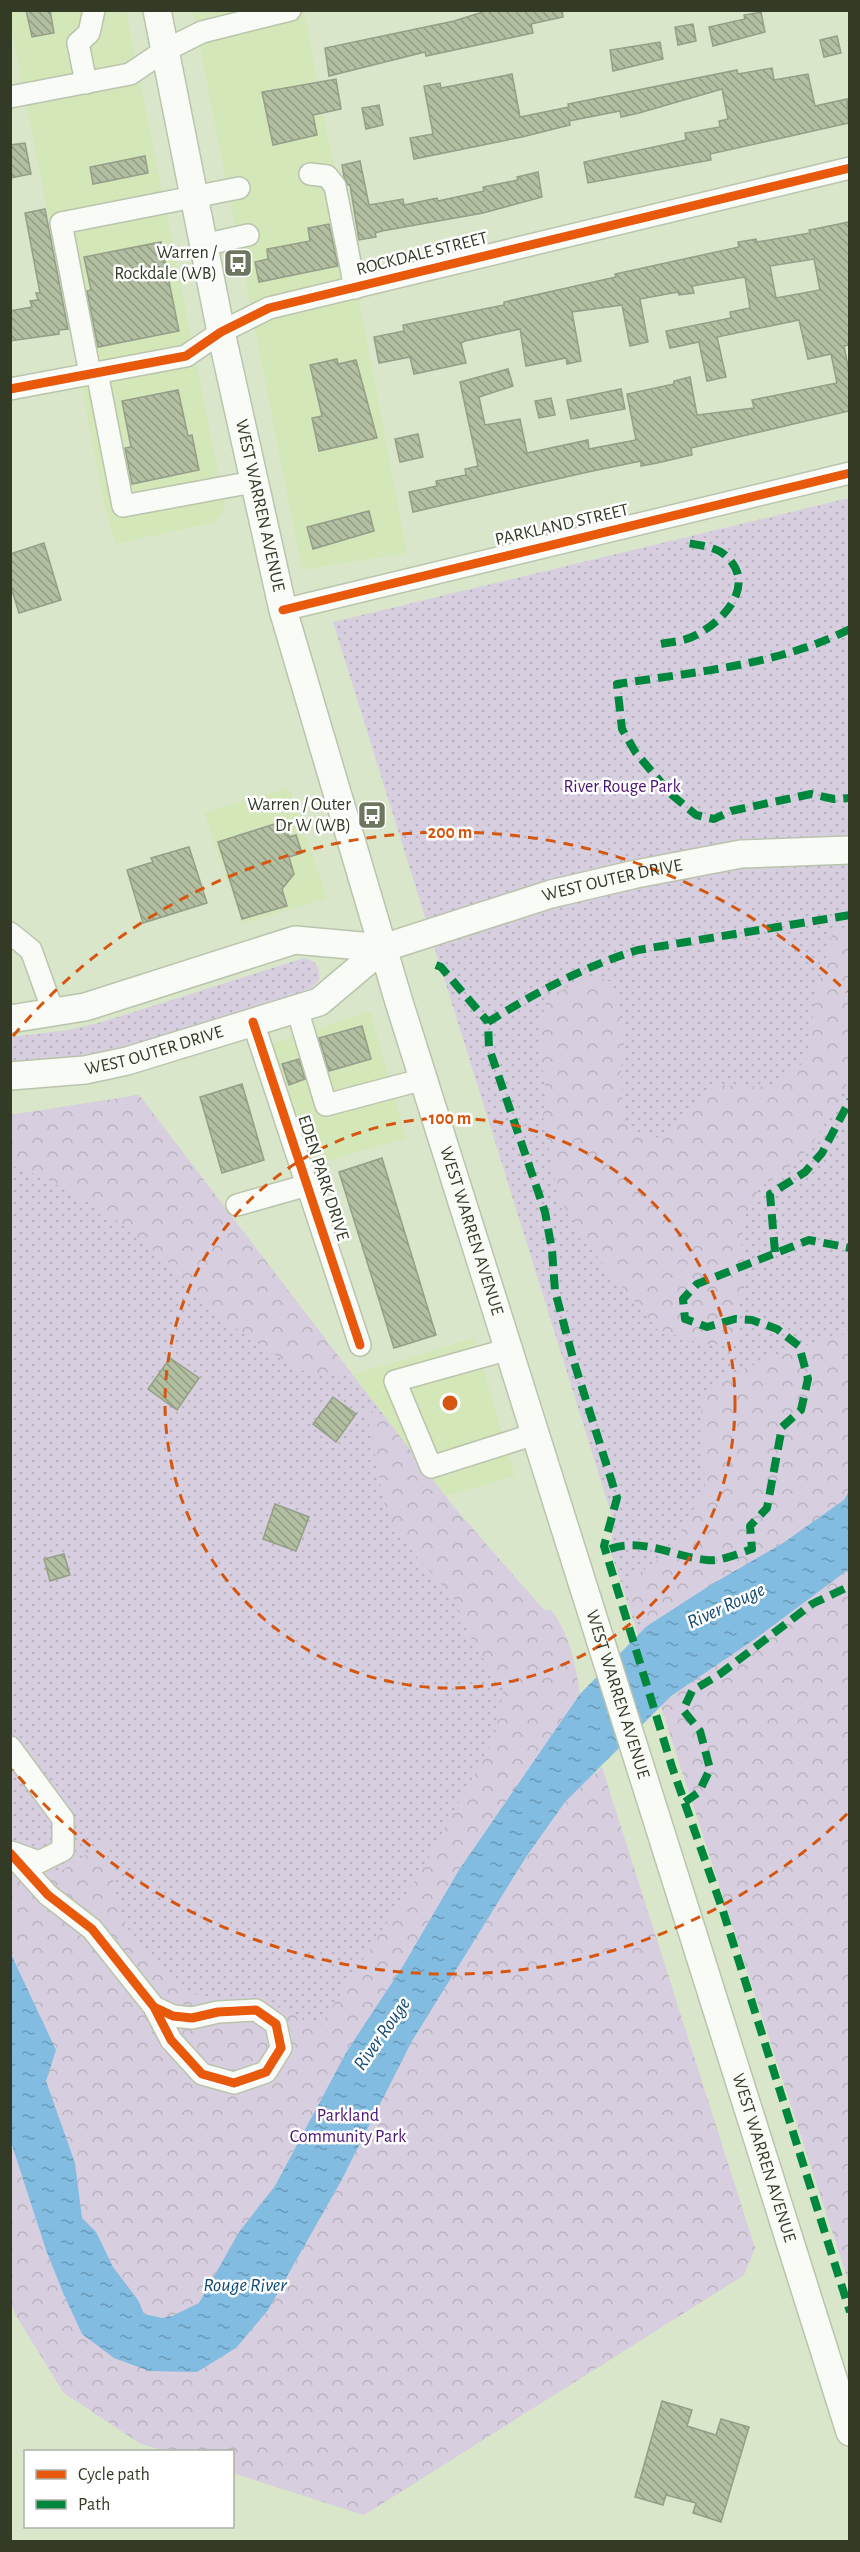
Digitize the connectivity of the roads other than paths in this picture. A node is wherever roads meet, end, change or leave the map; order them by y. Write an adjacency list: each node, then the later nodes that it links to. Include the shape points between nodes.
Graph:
1 (94, 10): 5 (street, via 89,33 78,43)
2 (157, 10): 4 (main road, WEST WARREN AVENUE)
3 (290, 10): 4 (street, via 202,32)
4 (164, 51): 5 (street, via 130,74); 10 (main road, WEST WARREN AVENUE)
5 (86, 83): 6 (street)
6 (10, 97)
7 (849, 168): 13 (street, ROCKDALE STREET)
8 (309, 174): 13 (street, via 327,176 334,186)
9 (239, 188): 10 (street)
10 (194, 196): 12 (main road, WEST WARREN AVENUE); 15 (street, via 61,223)
11 (248, 235): 12 (street)
12 (204, 244): 14 (main road, WEST WARREN AVENUE)
13 (355, 288): 14 (street, ROCKDALE STREET, via 269,308)
14 (221, 332): 15 (street, ROCKDALE STREET, via 186,356); 18 (main road, WEST WARREN AVENUE)
15 (94, 373): 16 (street, ROCKDALE STREET); 18 (street, via 123,506)
16 (10, 389)
17 (849, 473): 19 (street, PARKLAND STREET)
18 (253, 482): 19 (main road, WEST WARREN AVENUE)
19 (283, 610): 23 (main road, WEST WARREN AVENUE)
20 (849, 850): 23 (main road, WEST OUTER DRIVE, via 741,854 636,874 551,894)
21 (12, 936): 26 (street, via 32,950)
22 (320, 942): 23 (main road, WEST OUTER DRIVE); 24 (main road); 26 (main road, WEST OUTER DRIVE, via 295,940)
23 (383, 948): 24 (main road, WEST OUTER DRIVE); 30 (main road, WEST WARREN AVENUE)
24 (332, 991): 25 (main road, WEST OUTER DRIVE, via 319,1002)
25 (297, 1009): 28 (main road, WEST OUTER DRIVE); 30 (street, via 326,1105)
26 (54, 1014): 27 (main road, WEST OUTER DRIVE)
27 (10, 1019)
28 (253, 1022): 29 (main road, WEST OUTER DRIVE, via 127,1061 86,1070); 31 (street, EDEN PARK DRIVE)
29 (10, 1076)
30 (424, 1079): 34 (main road, WEST WARREN AVENUE)
31 (308, 1185): 32 (street); 33 (street, EDEN PARK DRIVE)
32 (237, 1205)
33 (360, 1345)
34 (509, 1349): 35 (main road, WEST WARREN AVENUE); 35 (street, via 395,1381 431,1467)
35 (535, 1434): 39 (main road, WEST WARREN AVENUE)
36 (10, 1747): 37 (street, via 63,1820 63,1850 39,1862)
37 (10, 1853): 38 (street, via 48,1895 92,1929)
38 (154, 2007): 38 (street, via 171,2040 202,2074 234,2083 266,2072 281,2048 276,2024 256,2010 192,2018 173,2016)
39 (849, 2432)

